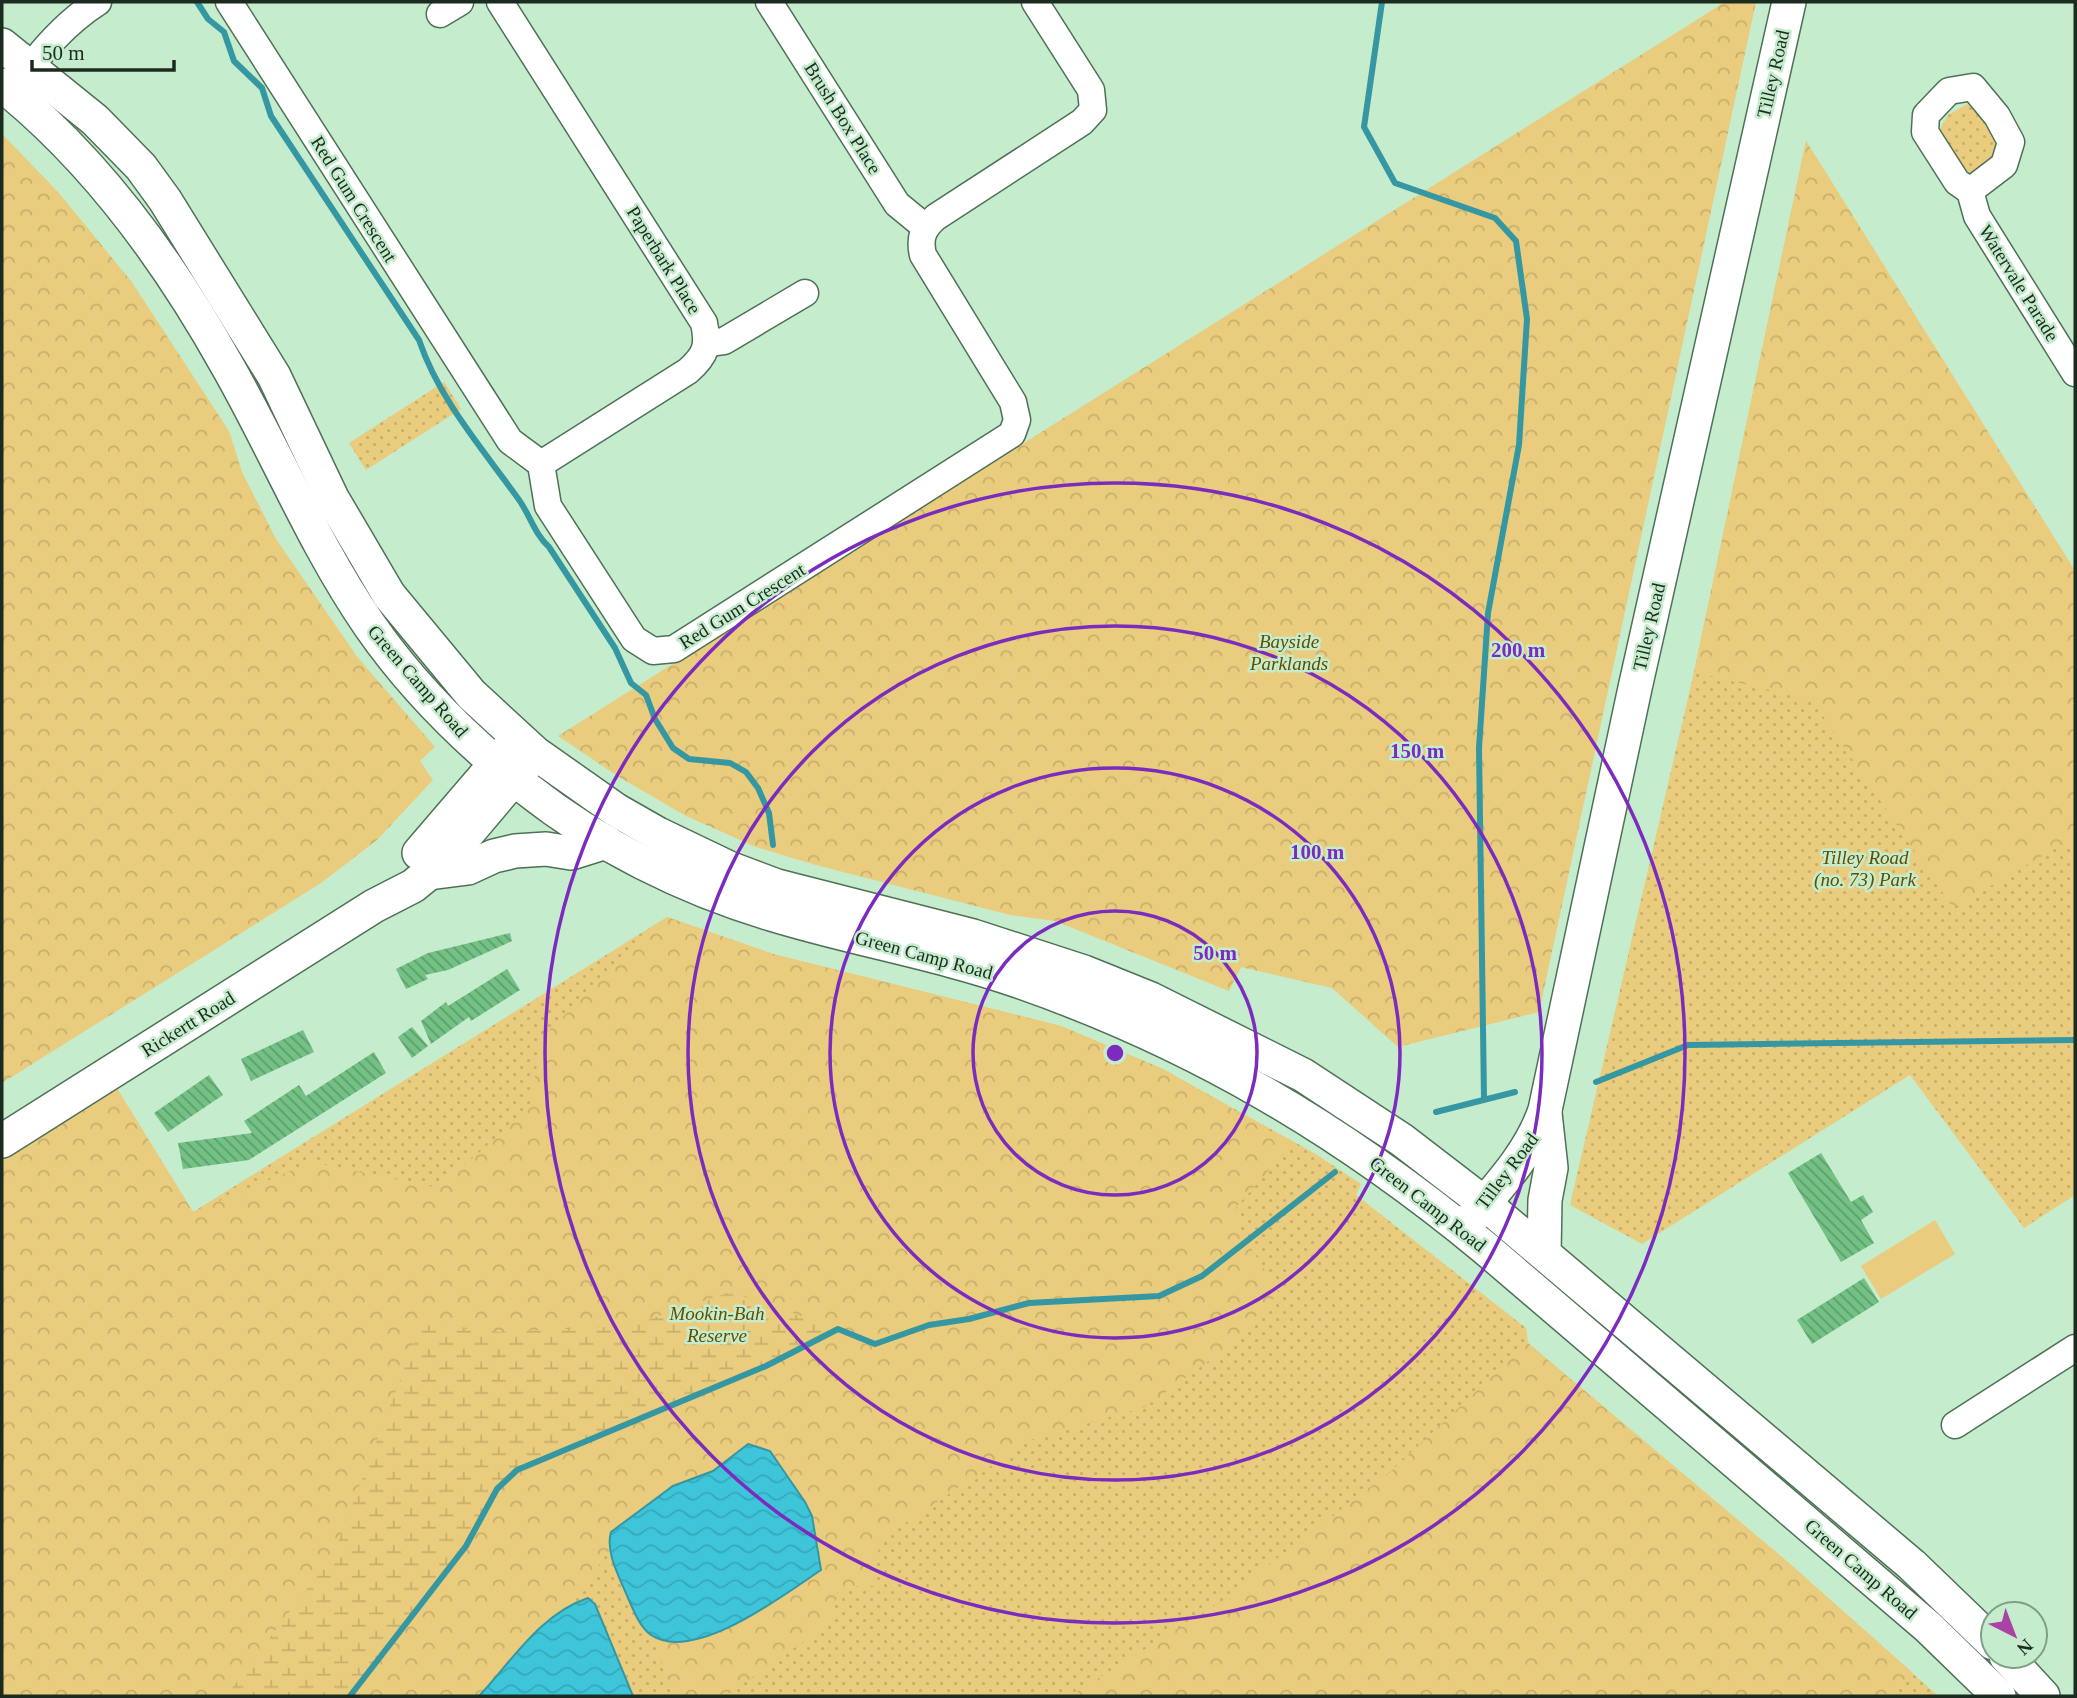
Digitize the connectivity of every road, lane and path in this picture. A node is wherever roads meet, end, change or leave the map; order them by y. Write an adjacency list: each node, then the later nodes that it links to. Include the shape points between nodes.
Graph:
1 (98, 2): 8 (street, via 75,16)
2 (229, 2): 14 (street, Red Gum Crescent, via 510,441)
3 (500, 2): 12 (street, Paperbark Place, via 704,323)
4 (769, 2): 10 (street, Brush Box Place, via 897,204)
5 (1035, 2): 10 (street, via 1091,90 1093,110 1082,122)
6 (1789, 2): 20 (main road, Tilley Road)
7 (2, 45): 8 (main road, Green Camp Road)
8 (14, 81): 15 (main road, Green Camp Road, via 119,142 165,200 274,376 332,498 389,595 454,676); 16 (main road, Green Camp Road, via 127,211 227,365 323,552 372,629 460,732)
9 (1970, 191): 13 (street, Watervale Parade, via 1977,216)
10 (925, 227): 14 (street, Red Gum Crescent, via 920,242 923,255 1013,402 1017,420 1012,434 674,649 653,651 634,639 548,506)
11 (805, 293): 12 (street, via 724,341)
12 (708, 343): 14 (street, via 702,358 688,371)
13 (2075, 373)
14 (541, 464)
15 (526, 745): 16 (main road, Rickertt Road); 22 (main road, Green Camp Road, via 616,810 729,868 777,886 1024,952 1152,999 1303,1076 1402,1140)
16 (505, 771): 17 (main road, Green Camp Road); 18 (main road, Rickertt Road, via 456,846); 19 (main road, Rickertt Road)
17 (606, 842): 18 (main road, via 570,853 515,851 468,869); 23 (main road, Green Camp Road, via 716,895 1012,979 1160,1036 1309,1118)
18 (429, 873): 19 (main road, Rickertt Road)
19 (374, 906): 21 (main road, Rickertt Road)
20 (1545, 1110): 22 (main road, Tilley Road, via 1526,1151); 24 (main road, via 1551,1168)
21 (2, 1141)
22 (1484, 1203): 23 (main road, Tilley Road); 24 (main road, Green Camp Road)
23 (1462, 1229): 29 (main road, Green Camp Road, via 1899,1602)
24 (1544, 1253): 27 (main road, Green Camp Road, via 1912,1565)
25 (2075, 1348): 26 (street)
26 (1955, 1425)
27 (1979, 1630)
28 (2019, 1670): 30 (main road)
29 (1999, 1696)
30 (2043, 1696)

